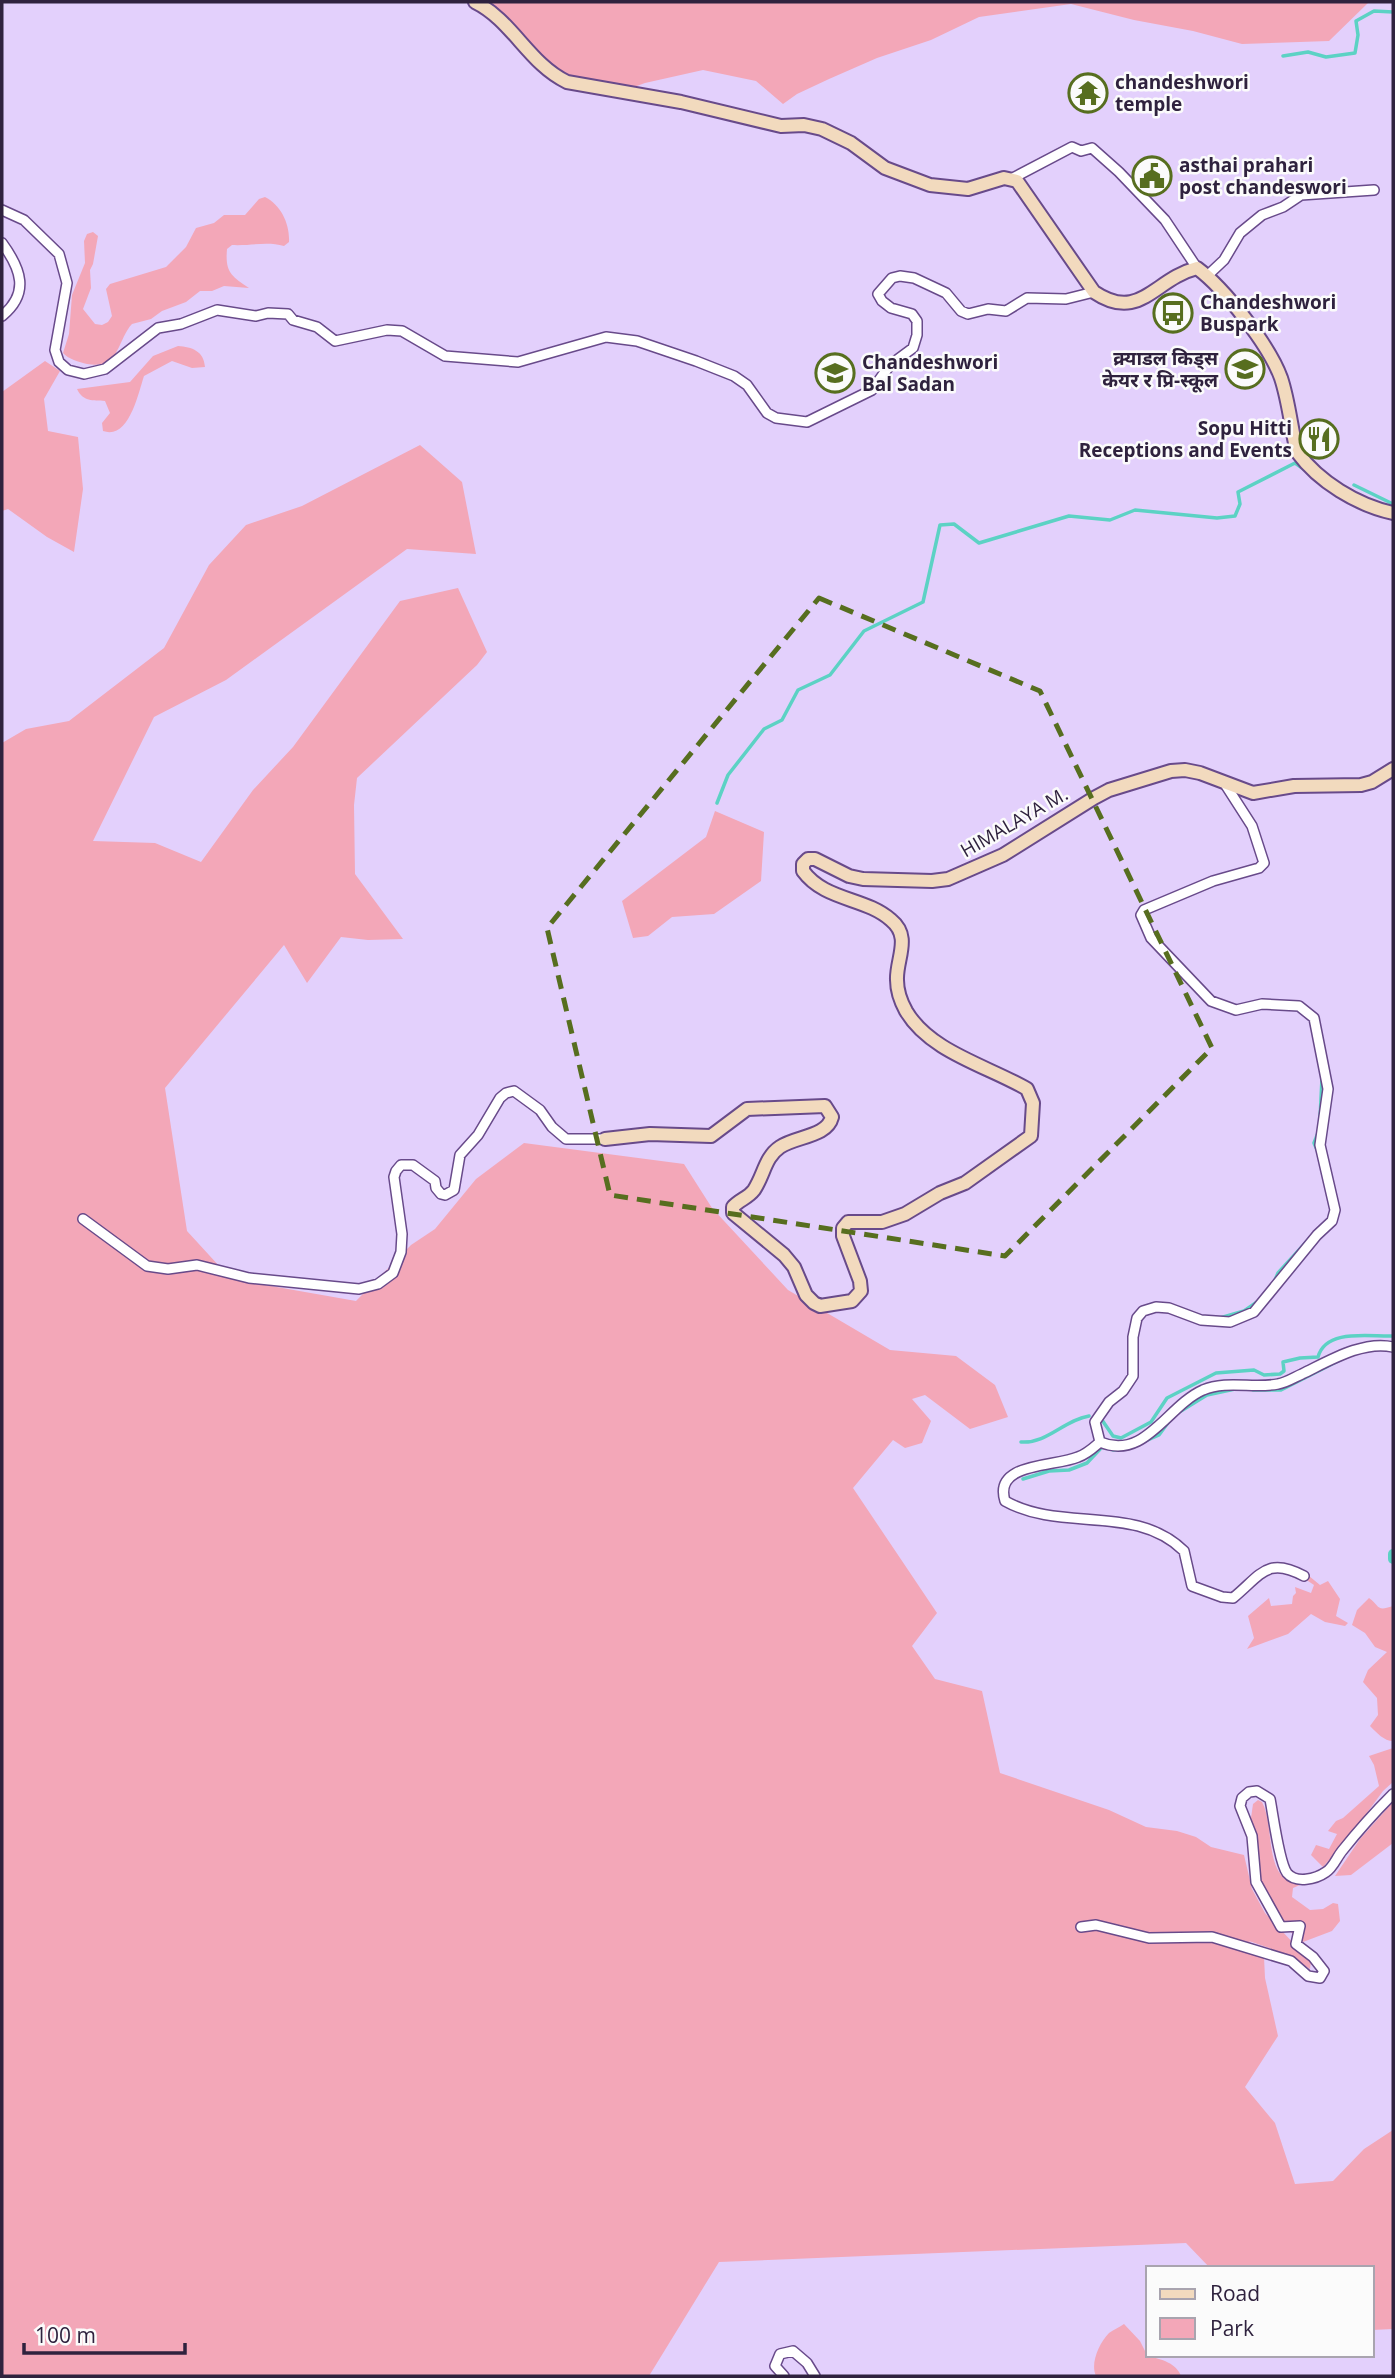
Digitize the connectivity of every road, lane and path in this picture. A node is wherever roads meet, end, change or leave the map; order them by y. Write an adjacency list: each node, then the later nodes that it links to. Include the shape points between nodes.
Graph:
1 (474, 2): 2 (street, via 490,9 529,52 567,82 781,126 822,129 885,168 930,185 968,189)
2 (1011, 179): 6 (street, via 1072,147 1081,151 1092,148 1165,220); 7 (street, via 1024,188)
3 (1374, 190): 6 (street, via 1301,195 1262,215 1240,233 1224,260)
4 (2, 210): 7 (street, via 23,219 59,254 67,283 55,350 68,370 84,374 105,369 158,328 217,310 256,316 288,314 335,341 402,331 445,356 466,359 518,362 606,337 637,341 734,376 747,385 767,413 807,422 872,390 890,365 913,348 917,321 912,314 891,308 878,294 892,278 914,278 928,284 946,293 968,314 1006,311 1027,298 1066,299)
5 (2, 243): 8 (street, via 16,265 20,285 18,298)
6 (1202, 272): 7 (street, via 1182,272 1133,304 1110,302); 9 (street, via 1224,292 1269,351 1282,380 1297,452 1303,460 1353,498)
7 (1094, 292)
8 (2, 316)
9 (1393, 513)
10 (1393, 769): 11 (street, HIMALAYA M., via 1361,785 1294,786 1253,793)
11 (1225, 784): 12 (street, HIMALAYA M., via 1185,770 1158,774 1094,798 1003,855 948,879 863,879 815,859 803,864 808,878 821,888 892,920 903,949 897,981 900,995 921,1030 1027,1089 1033,1103 1031,1136 965,1183 893,1219 848,1222 842,1236 861,1288 852,1301 824,1306 814,1303 784,1255 733,1213 752,1193 779,1147 830,1124 832,1117 825,1106 747,1109 711,1136 650,1134); 15 (street, via 1252,826 1264,863 1141,915 1151,938 1211,1001 1236,1010 1262,1003 1299,1006 1314,1018 1328,1089 1320,1145 1335,1210 1332,1221 1254,1312 1230,1322 1201,1320 1169,1308 1143,1311 1133,1337 1133,1376 1095,1422)
12 (605, 1139): 13 (street, via 566,1139 530,1102 514,1091 506,1093 460,1155 454,1190 449,1194 442,1194 435,1181 413,1165 396,1171 401,1252 393,1273 378,1284 359,1289 249,1278 197,1265 147,1266)
13 (83, 1219)
14 (1393, 1347): 15 (street, via 1353,1351 1281,1384 1234,1384 1205,1390 1185,1401 1139,1442 1114,1448)
15 (1100, 1442): 16 (street, via 1077,1458 1023,1469 1006,1480 1005,1501 1028,1513 1118,1522 1157,1531 1184,1551 1192,1586 1222,1597 1233,1598 1266,1569 1286,1567)
16 (1304, 1576)
17 (1393, 1794): 18 (street, via 1329,1871 1297,1880 1287,1874 1282,1863 1270,1799 1257,1791 1242,1798 1240,1806 1252,1836 1256,1882 1281,1927 1300,1926 1296,1944 1321,1965 1320,1978 1308,1976 1291,1961 1212,1937 1149,1938 1096,1925)
18 (1081, 1927)
19 (784, 2376): 20 (street, via 775,2366 780,2354 793,2351)
20 (816, 2376)

